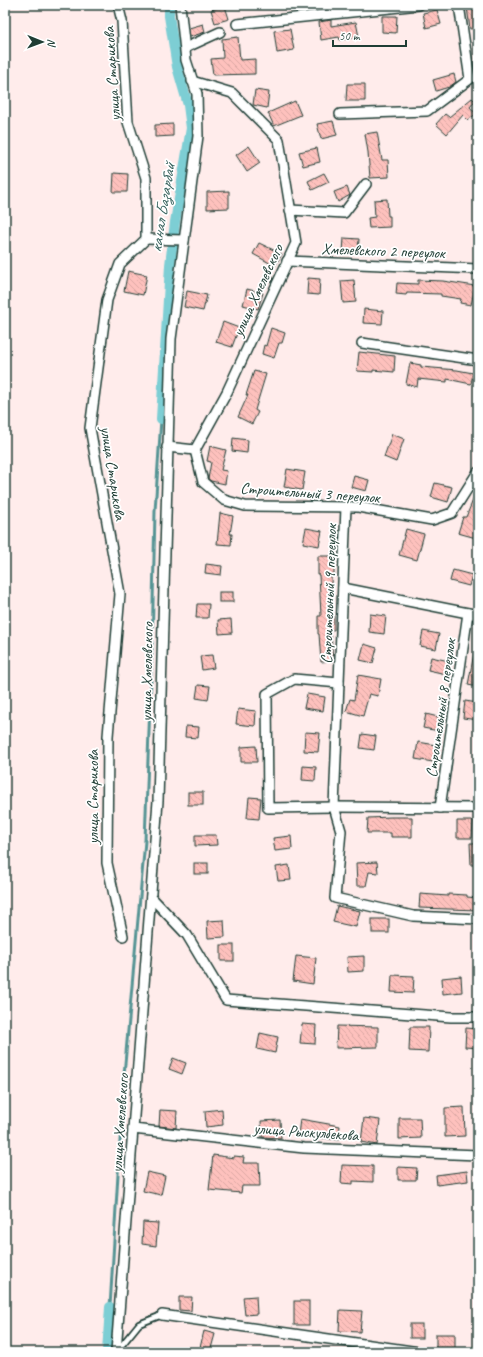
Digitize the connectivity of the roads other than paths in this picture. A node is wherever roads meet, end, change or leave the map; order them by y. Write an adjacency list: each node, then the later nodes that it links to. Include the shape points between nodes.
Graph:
1 (118, 5): 12 (street, улица Старикова, via 122,21 128,122 146,178)
2 (180, 5): 7 (street, улица Хмелевского)
3 (419, 5): 5 (street)
4 (459, 5): 9 (street, via 470,78 427,111)
5 (237, 24)
6 (220, 32): 7 (street)
7 (185, 48): 8 (street, улица Хмелевского)
8 (192, 81): 11 (street, улица Хмелевского, via 232,93 279,140); 13 (street, улица Хмелевского, via 197,94 198,136)
9 (340, 114)
10 (366, 184): 11 (street, via 344,213)
11 (290, 210): 14 (street, улица Хмелевского, via 296,243)
12 (149, 239): 13 (street); 31 (street, улица Старикова, via 120,264 107,300 90,428 120,594 108,736 107,863)
13 (184, 240): 18 (street, улица Хмелевского, via 171,339)
14 (287, 261): 15 (street, Хмелевского 2 переулок); 19 (street, улица Хмелевского, via 227,392)
15 (478, 269)
16 (362, 343): 17 (street)
17 (478, 360)
18 (168, 447): 19 (street); 29 (street, улица Хмелевского, via 158,801)
19 (195, 450): 21 (street, Строительный 3 переулок, via 203,482 224,500 245,506)
20 (478, 472): 21 (street, Строительный 3 переулок, via 452,513 432,520)
21 (346, 507): 22 (street, Строительный 9 переулок)
22 (343, 588): 23 (street); 25 (street, Строительный 9 переулок)
23 (468, 613): 24 (street); 27 (street, Строительный 8 переулок)
24 (478, 615)
25 (339, 683): 26 (street, Строительный 9 переулок); 26 (street, Строительный 9 переулок, via 294,679 267,694 268,808)
26 (334, 807): 27 (street); 30 (street, Строительный 9 переулок, via 341,831 335,898 413,916)
27 (440, 808): 28 (street)
28 (478, 808)
29 (151, 897): 32 (street, via 187,935 226,1000); 33 (street, улица Хмелевского)
30 (478, 919)
31 (123, 936)
32 (478, 1017)
33 (133, 1129): 34 (street, улица Рыскулбекова, via 304,1148); 36 (street, улица Хмелевского)
34 (478, 1155)
35 (162, 1315): 36 (lane, via 139,1324); 37 (street)
36 (116, 1352)
37 (419, 1352)

